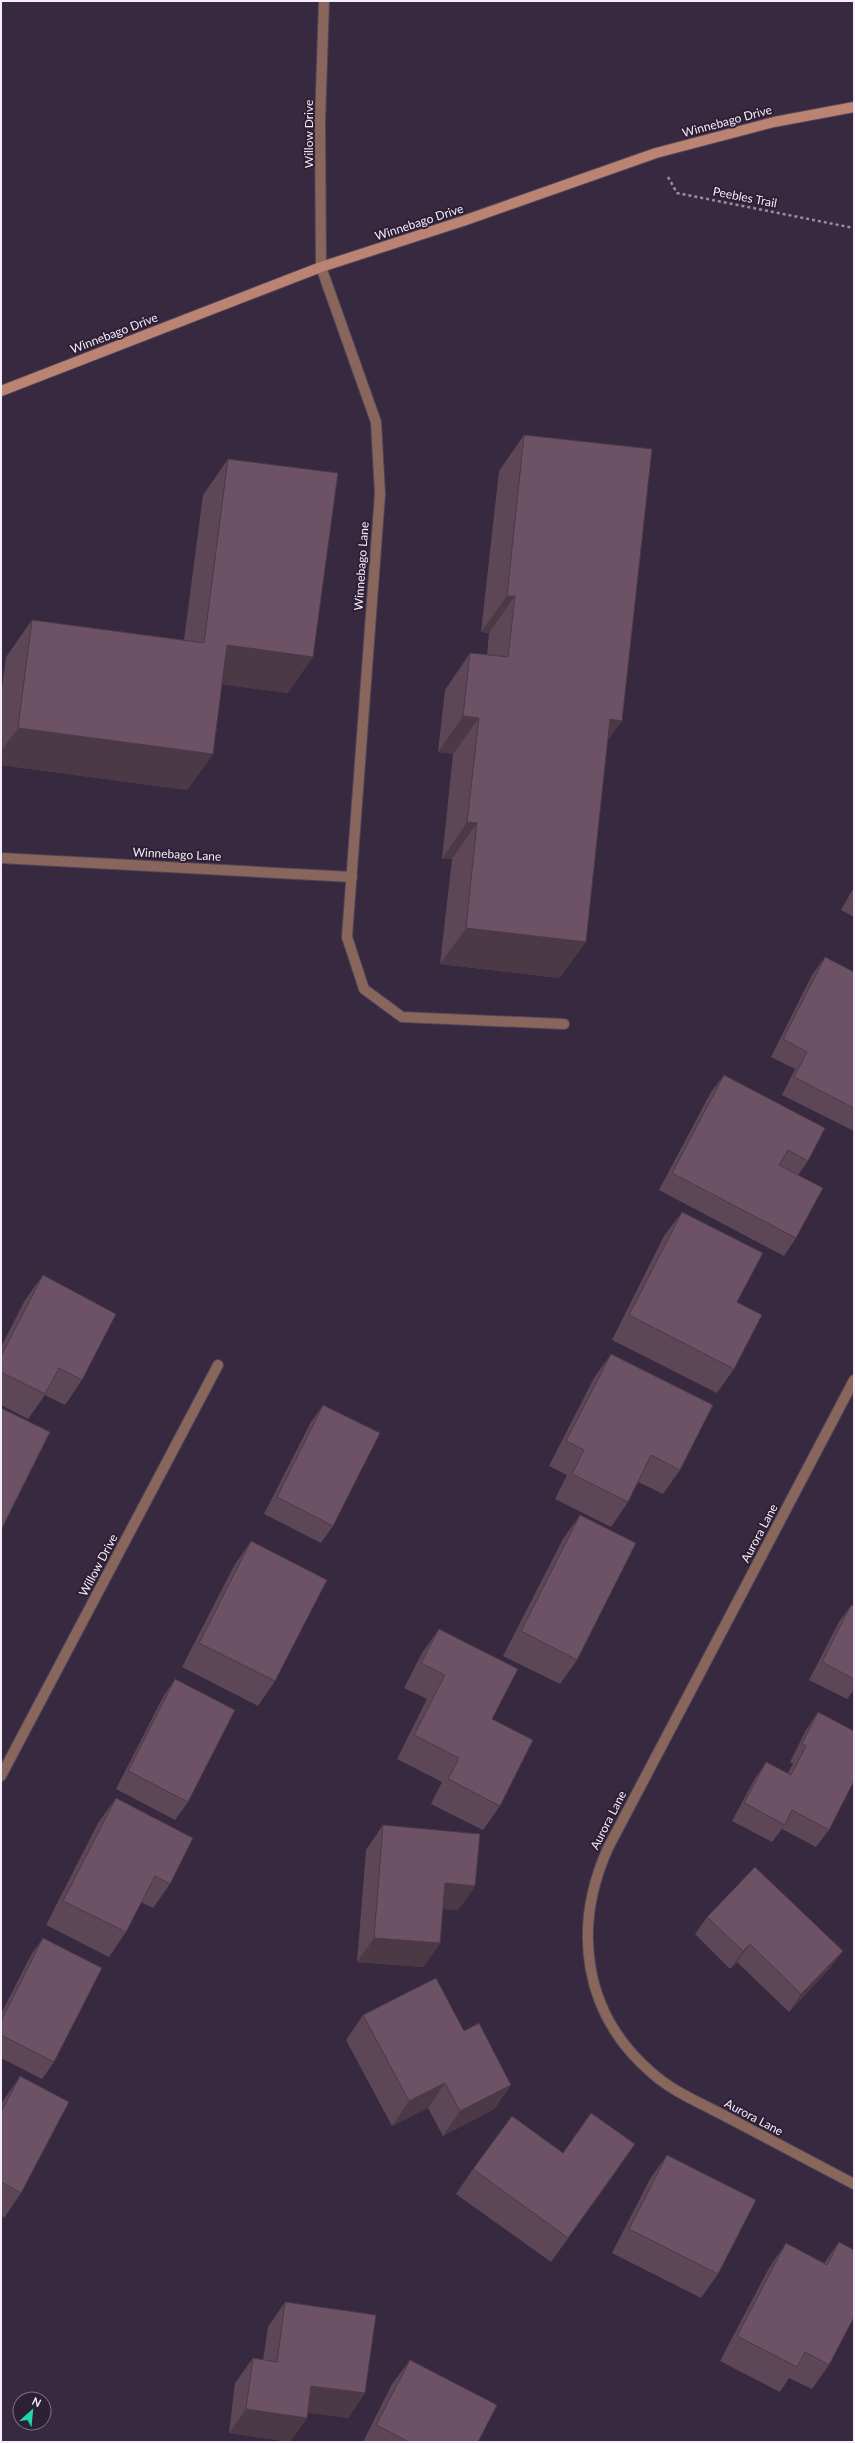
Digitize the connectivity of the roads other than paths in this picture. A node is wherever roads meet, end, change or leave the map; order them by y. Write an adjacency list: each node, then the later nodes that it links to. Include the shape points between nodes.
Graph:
1 (324, 1): 3 (street, Willow Drive, via 320,122)
2 (854, 107): 3 (main road, Winnebago Drive, via 774,122 656,154)
3 (322, 267): 4 (main road, Winnebago Drive); 6 (street, Winnebago Lane, via 376,422 380,494)
4 (1, 391)
5 (1, 858): 6 (street, Winnebago Lane)
6 (352, 877): 7 (street, Winnebago Lane, via 347,937 364,989 402,1017)
7 (564, 1024)
8 (218, 1365): 10 (street, Willow Drive)
9 (854, 1380): 11 (street, Aurora Lane, via 608,1848 594,1883 587,1940 592,1978 606,2014 620,2039 653,2074 679,2092)
10 (1, 1776)
11 (854, 2184)

